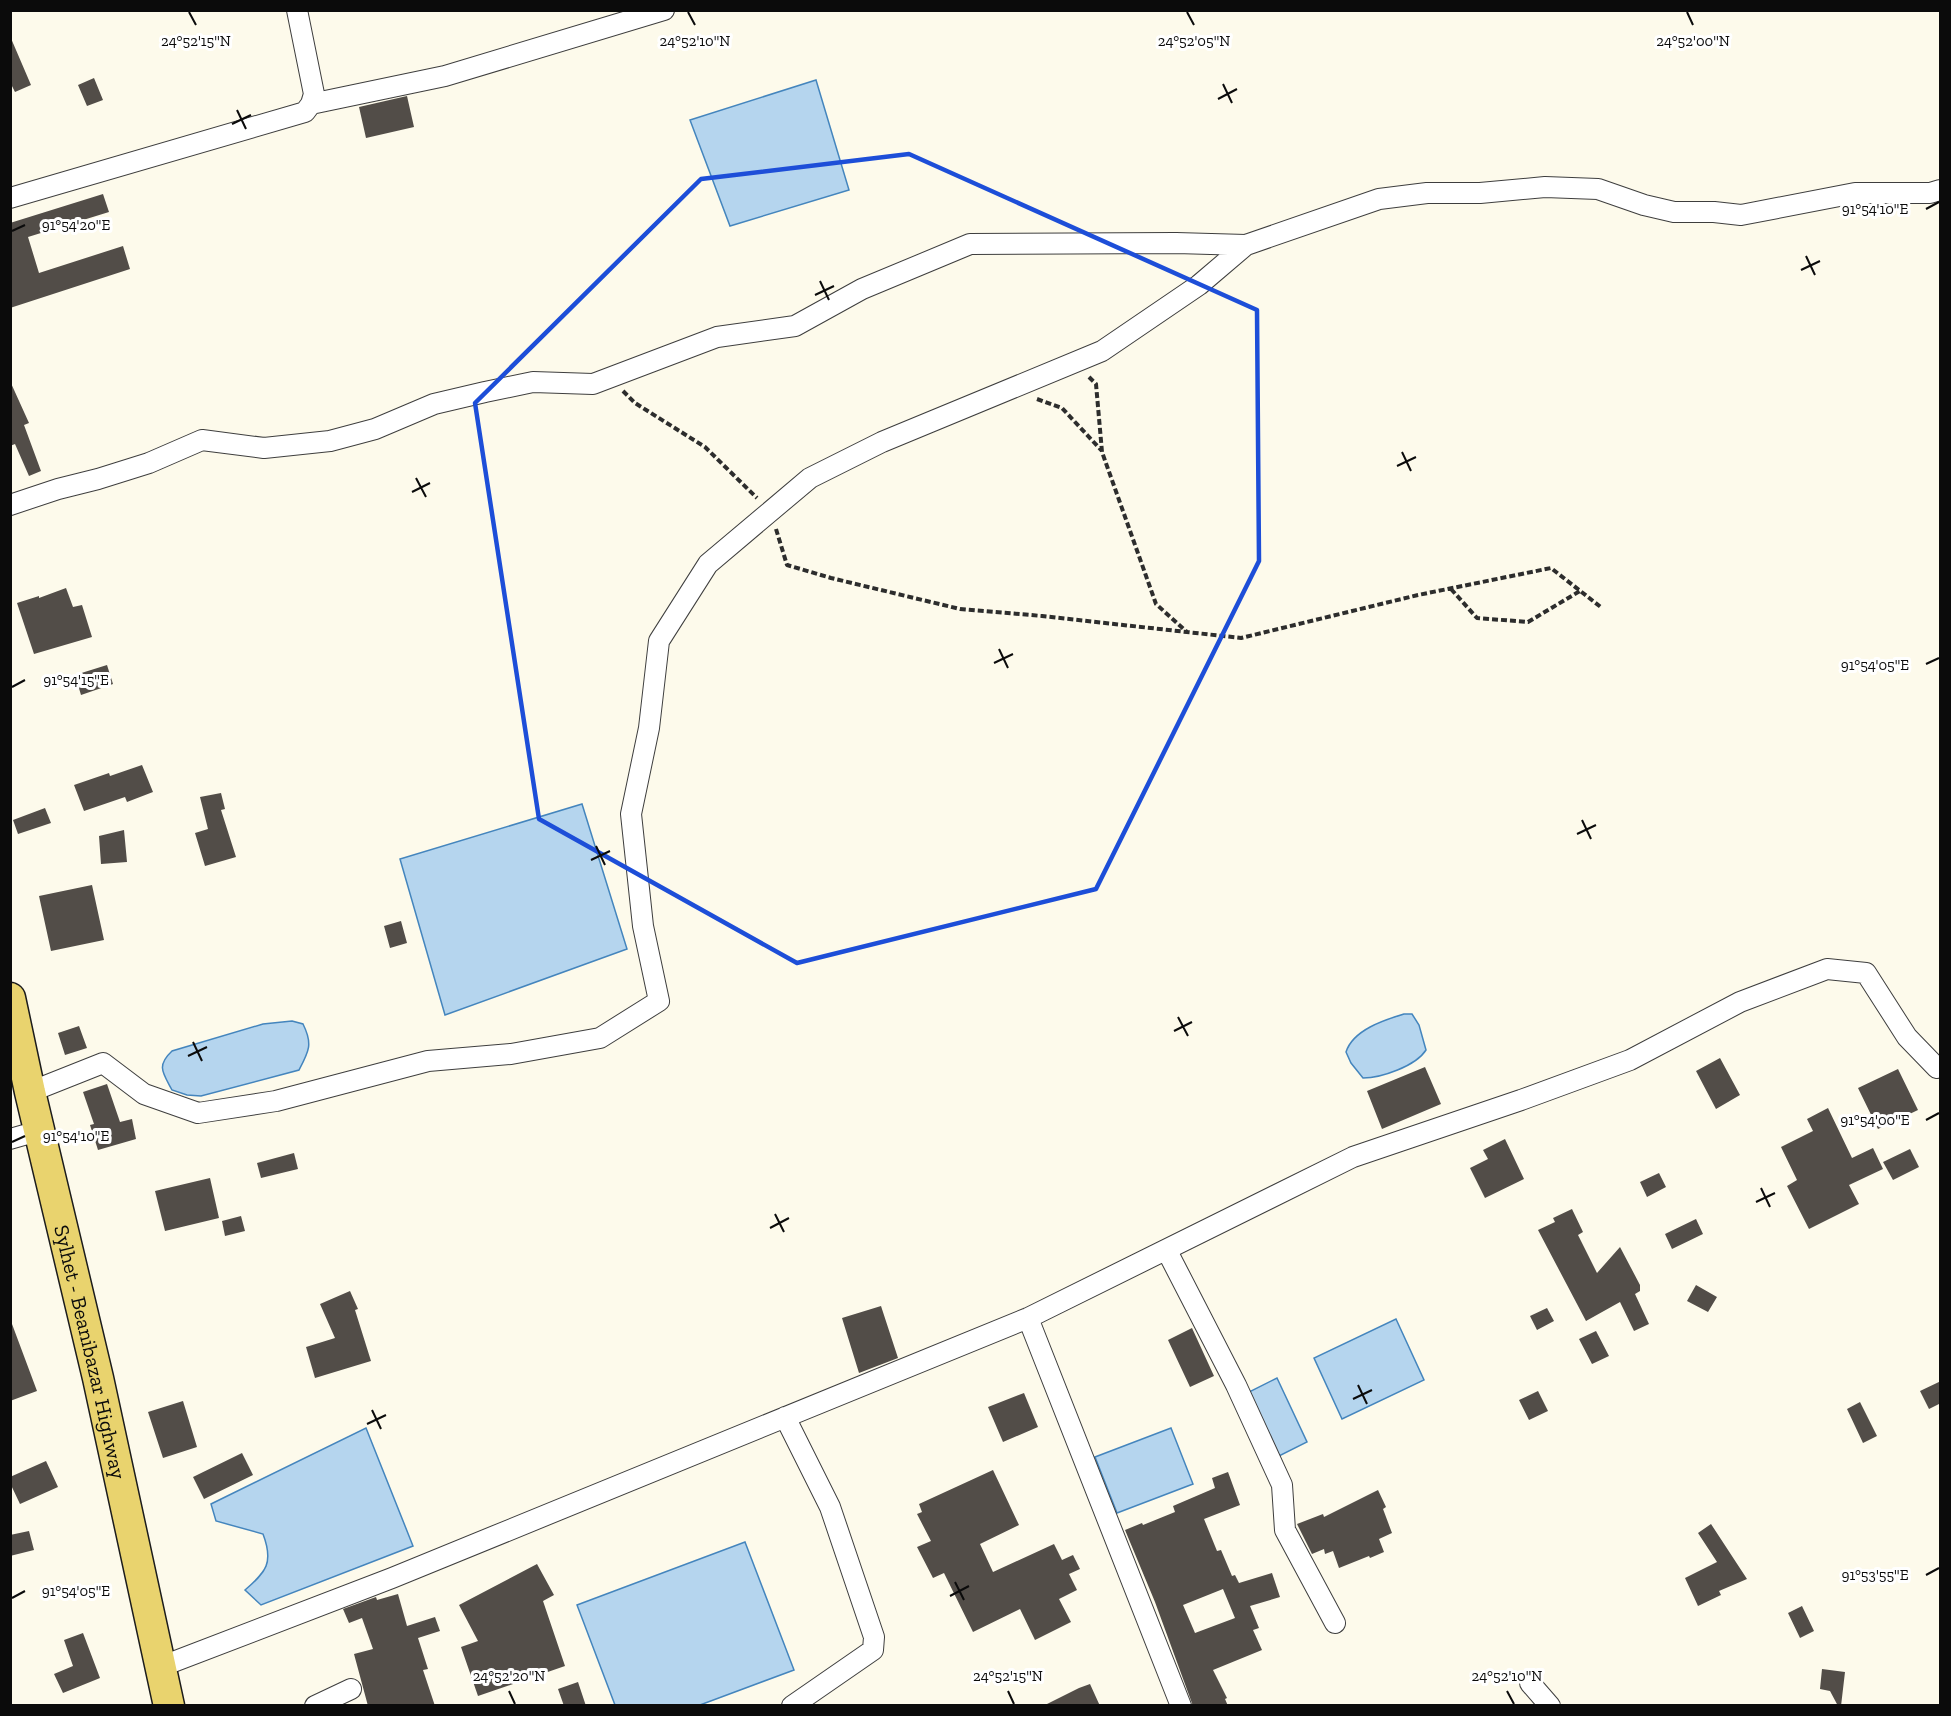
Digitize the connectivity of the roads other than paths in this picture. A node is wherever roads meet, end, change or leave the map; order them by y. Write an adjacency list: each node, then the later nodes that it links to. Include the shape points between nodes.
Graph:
1 (297, 10): 3 (street, via 314,94)
2 (664, 10): 3 (street, via 445,76)
3 (311, 104): 5 (street, via 305,112)
4 (1941, 190): 6 (street, via 1855,193 1740,215 1674,212 1598,189 1545,187 1427,193 1379,199)
5 (10, 198)
6 (1246, 245): 7 (street, via 970,244 862,290 795,326 717,337 592,384 533,382 434,404 375,429 330,441 264,448 202,440 149,463); 10 (street, via 1190,292 1102,351 882,442 810,478 708,564 659,641 649,728 631,814 643,926 659,1001 600,1038 511,1054 428,1062 276,1101 198,1113 144,1094 103,1063)
7 (10, 506)
8 (10, 998): 10 (main road, Sylhet - Beanibazar Highway)
9 (1941, 1066): 12 (street, via 1937,1068 1907,1036 1866,973 1827,969 1740,1002 1630,1060 1353,1157)
10 (20, 1086): 11 (main road, Sylhet - Beanibazar Highway); 16 (main road, Sylhet - Beanibazar Highway, via 98,1378)
11 (17, 1137): 19 (main road, Sylhet - Beanibazar Highway)
12 (1167, 1251): 13 (street); 15 (street, via 1282,1485 1284,1530)
13 (1028, 1318): 14 (street); 23 (street)
14 (785, 1417): 16 (street); 22 (street, via 830,1507 874,1637 873,1650)
15 (1335, 1623)
16 (160, 1668): 20 (main road, Sylhet - Beanibazar Highway)
17 (1530, 1683): 24 (street)
18 (351, 1689): 21 (street)
19 (150, 1706)
20 (169, 1706)
21 (315, 1706)
22 (792, 1706)
23 (1181, 1706)
24 (1550, 1706)

